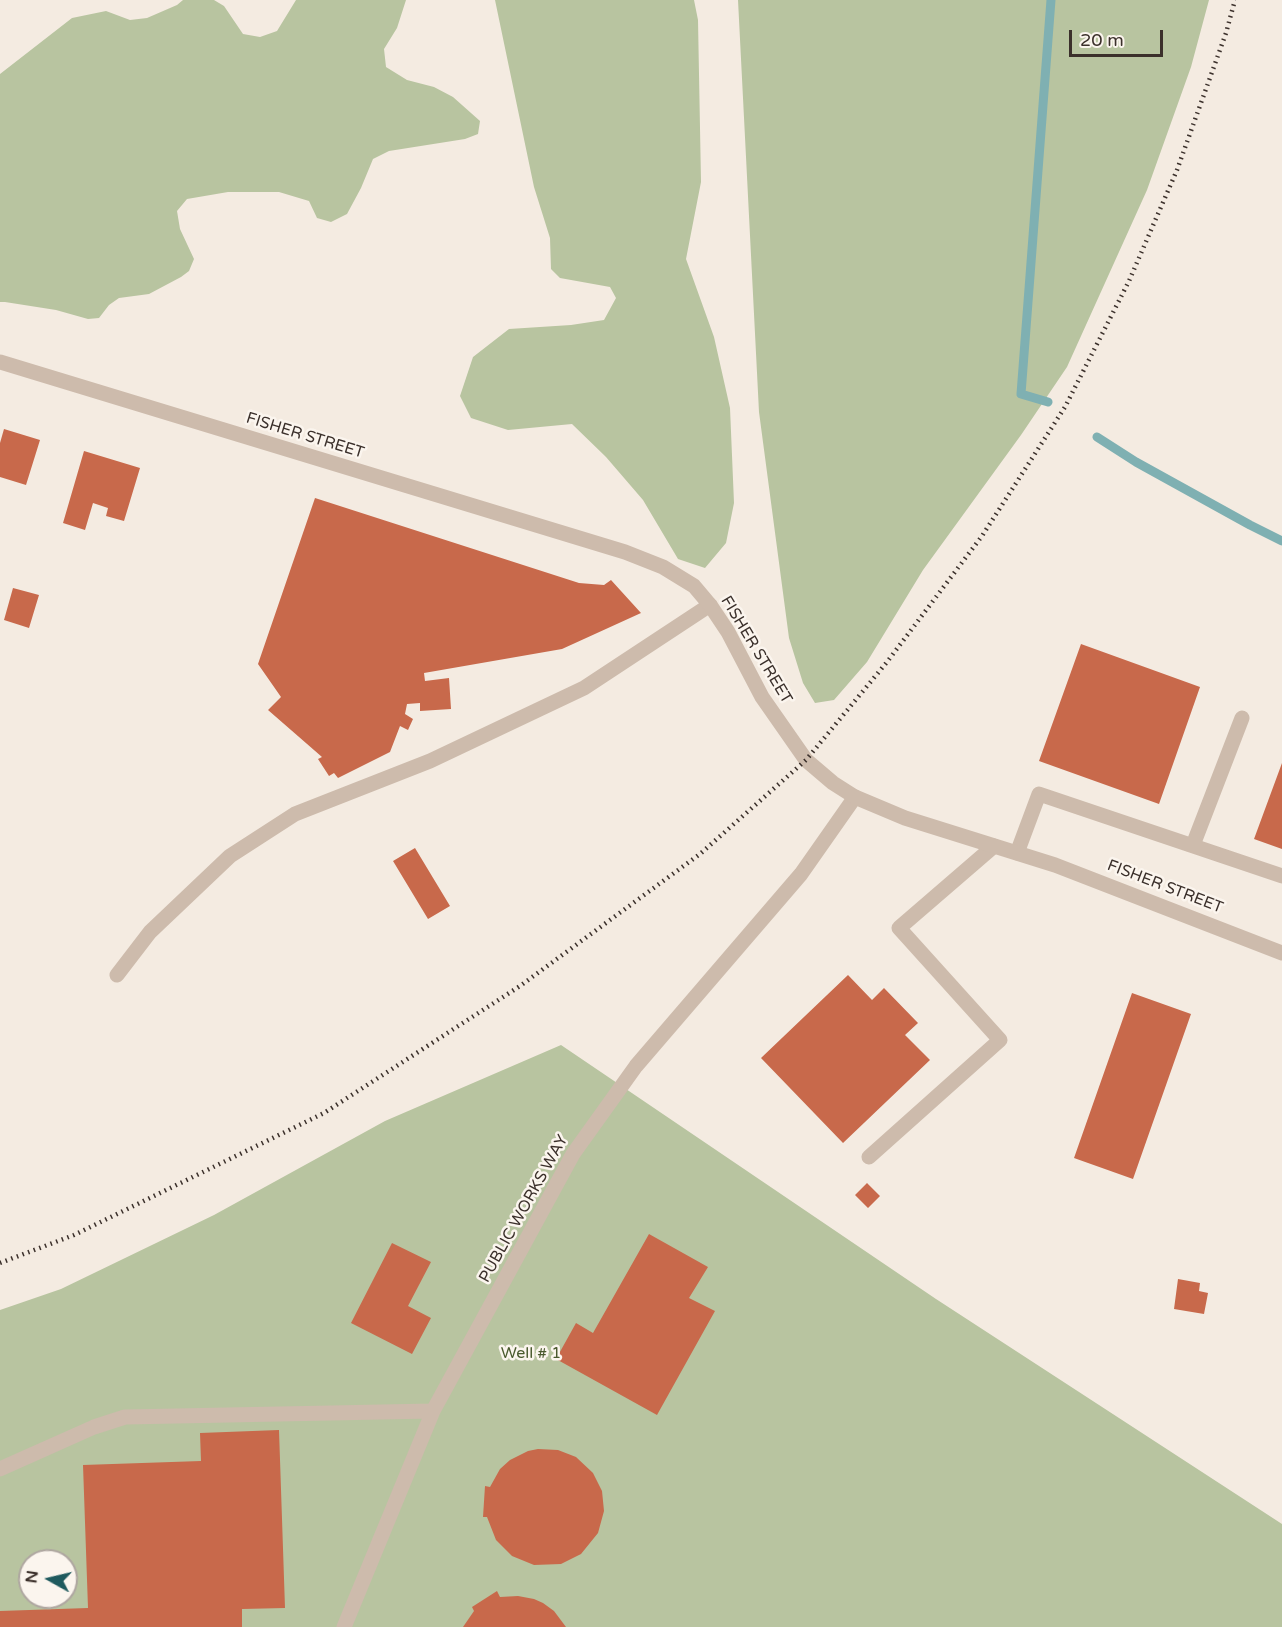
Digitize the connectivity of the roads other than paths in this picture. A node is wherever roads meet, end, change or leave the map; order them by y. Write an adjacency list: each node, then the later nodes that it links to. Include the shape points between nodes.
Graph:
1 (0, 362): 2 (street, FISHER STREET, via 625,552 663,567 694,586)
2 (710, 605): 4 (street, FISHER STREET, via 762,698 806,760); 10 (street, via 584,688 430,761 295,814 230,856 150,932)
3 (1242, 718): 5 (street)
4 (855, 797): 6 (street, FISHER STREET, via 904,818); 12 (street, PUBLIC WORKS WAY, via 801,874 636,1066 573,1154)
5 (1193, 845): 7 (street, via 1039,794); 8 (street)
6 (994, 846): 7 (street, FISHER STREET); 11 (street, via 899,928 1000,1040)
7 (1017, 853): 9 (street, FISHER STREET)
8 (1282, 876)
9 (1282, 953)
10 (117, 975)
11 (869, 1156)
12 (433, 1411): 13 (street, via 125,1417); 14 (street, PUBLIC WORKS WAY)
13 (0, 1469)
14 (344, 1627)

